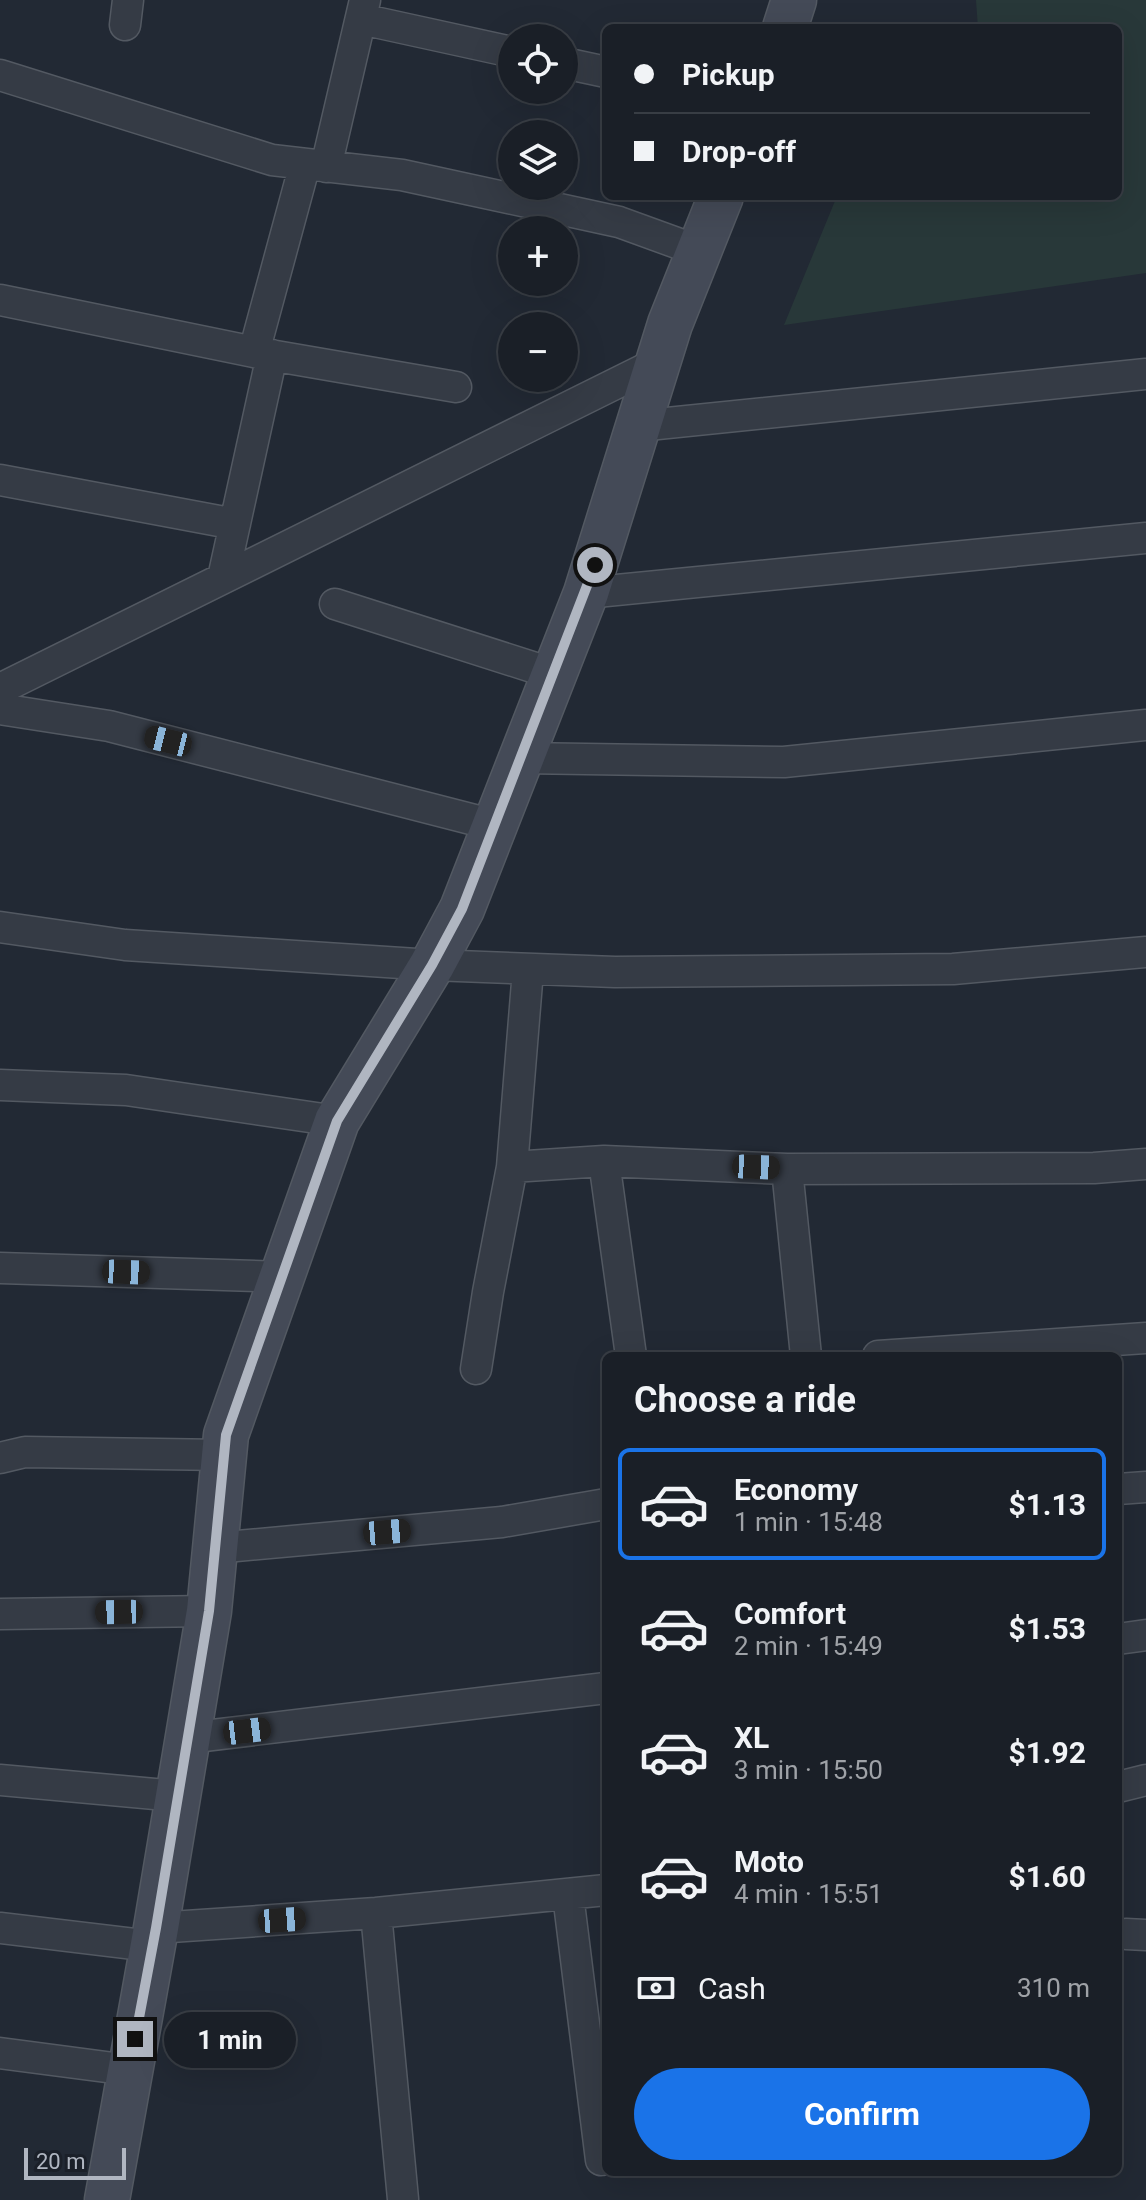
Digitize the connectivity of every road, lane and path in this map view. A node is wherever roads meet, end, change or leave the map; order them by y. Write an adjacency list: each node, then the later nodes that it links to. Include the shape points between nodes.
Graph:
1 (794, 0): 3 (street)
2 (363, 10): 4 (street); 8 (street)
3 (786, 24)
4 (498, 48)
5 (578, 66): 6 (street)
6 (602, 71)
7 (0, 75): 8 (street, via 272,160)
8 (315, 165): 10 (street, via 402,175 619,222); 12 (street)
9 (719, 200): 10 (street)
10 (699, 251): 13 (street)
11 (0, 300): 12 (street)
12 (263, 353): 15 (street); 18 (street)
13 (659, 362): 16 (street); 20 (street)
14 (1146, 374): 16 (street)
15 (456, 387)
16 (638, 426): 21 (street)
17 (0, 480): 18 (street)
18 (235, 524): 20 (street)
19 (1146, 538): 21 (street)
20 (223, 578): 24 (street)
21 (586, 593): 23 (street)
22 (335, 604): 23 (street)
23 (554, 674): 27 (street)
24 (0, 689)
25 (0, 709): 28 (street, via 109,726)
26 (1146, 725): 27 (street, via 784,762)
27 (521, 758): 28 (street)
28 (494, 825): 31 (street, via 462,909)
29 (0, 927): 31 (street, via 125,945)
30 (1146, 952): 32 (street, via 953,969)
31 (432, 965): 32 (street); 34 (street)
32 (528, 970): 37 (street)
33 (0, 1085): 34 (street, via 126,1090)
34 (337, 1121): 40 (street)
35 (604, 1161): 37 (street); 38 (street); 42 (street)
36 (1146, 1164): 38 (street)
37 (512, 1167): 45 (street)
38 (787, 1169): 43 (street)
39 (0, 1268): 40 (street)
40 (284, 1277): 46 (street, via 226,1435)
41 (1146, 1338): 44 (street)
42 (630, 1352)
43 (806, 1352)
44 (938, 1352)
45 (476, 1369)
46 (224, 1455): 47 (street, via 25,1452); 51 (street)
47 (0, 1458)
48 (1146, 1487): 49 (street)
49 (1122, 1489)
50 (602, 1505): 51 (street, via 502,1522)
51 (215, 1548): 52 (street)
52 (209, 1611): 53 (street); 57 (street)
53 (0, 1614)
54 (1146, 1635): 55 (street)
55 (1122, 1638)
56 (602, 1688): 57 (street)
57 (187, 1738): 61 (street)
58 (0, 1780): 61 (street)
59 (1146, 1780): 60 (street)
60 (1122, 1786)
61 (177, 1796): 66 (street)
62 (602, 1891): 63 (street)
63 (568, 1895): 64 (street); 69 (street)
64 (376, 1913): 66 (street); 70 (street)
65 (0, 1928): 66 (street)
66 (154, 1937): 68 (street)
67 (0, 2053): 68 (street)
68 (129, 2070): 71 (street)
69 (602, 2160)
70 (403, 2199)
71 (107, 2200)

